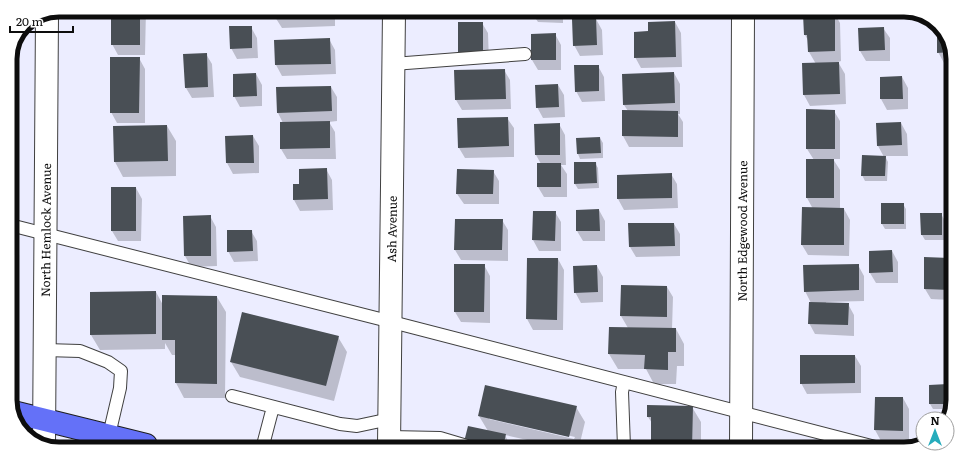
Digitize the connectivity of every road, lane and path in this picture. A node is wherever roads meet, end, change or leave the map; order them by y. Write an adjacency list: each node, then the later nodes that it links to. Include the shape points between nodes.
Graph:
1 (394, 17): 5 (street, Ash Avenue)
2 (743, 17): 14 (street, North Edgewood Avenue)
3 (47, 19): 7 (street, North Hemlock Avenue)
4 (525, 54): 5 (lane)
5 (393, 64): 8 (street, Ash Avenue)
6 (17, 227): 7 (lane)
7 (46, 233): 8 (lane); 9 (street, North Hemlock Avenue)
8 (392, 322): 10 (lane); 16 (street, Ash Avenue)
9 (44, 350): 15 (street, North Hemlock Avenue); 17 (lane, via 80,351 108,362 121,371 120,388)
10 (624, 382): 14 (lane); 22 (lane)
11 (232, 396): 12 (lane)
12 (273, 407): 16 (lane); 20 (lane)
13 (19, 413): 15 (main road)
14 (742, 413): 23 (street, North Edgewood Avenue); 24 (lane)
15 (44, 419): 17 (main road); 18 (street, North Hemlock Avenue)
16 (390, 434): 21 (lane, via 440,438)
17 (109, 435): 19 (main road)
18 (44, 439)
19 (135, 442)
20 (265, 442)
21 (449, 442)
22 (624, 442)
23 (742, 442)
24 (856, 442)

